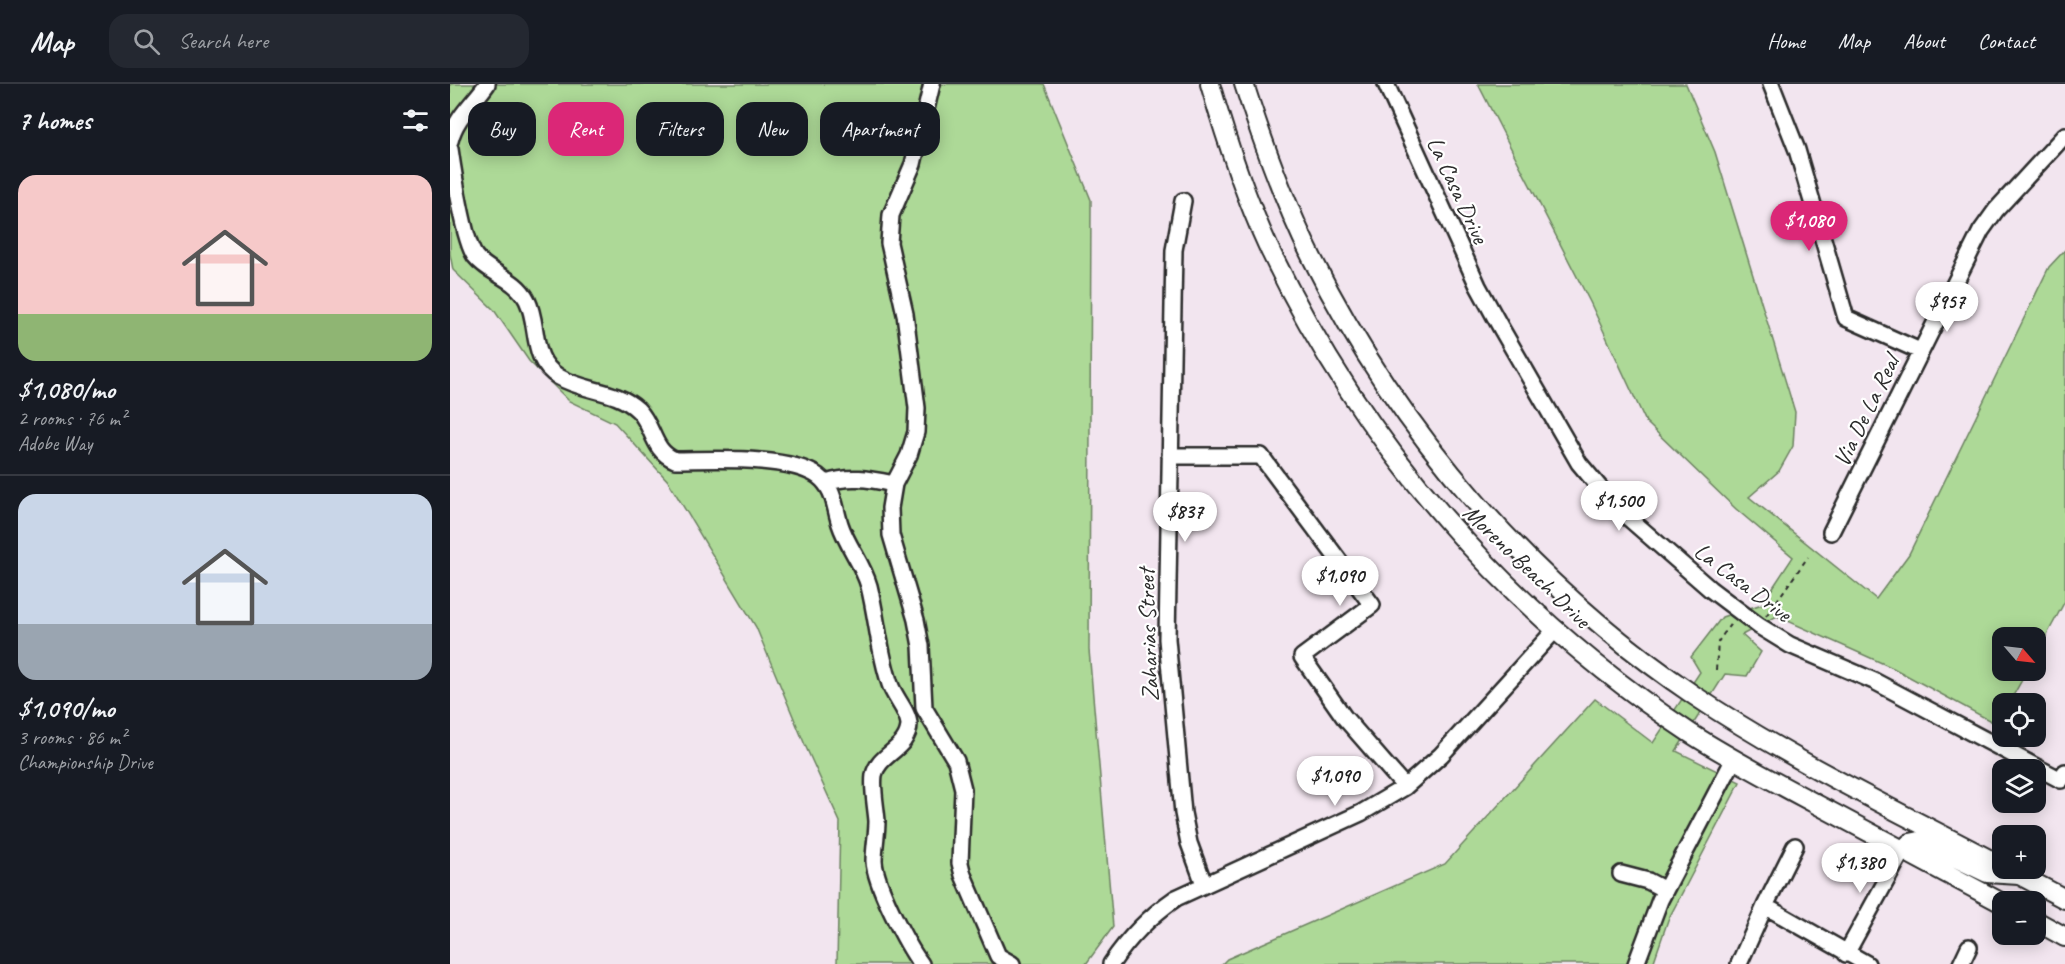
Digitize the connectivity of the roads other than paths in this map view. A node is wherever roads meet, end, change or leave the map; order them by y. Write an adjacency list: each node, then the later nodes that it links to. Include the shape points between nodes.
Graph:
1 (487, 84): 8 (street, via 459,119)
2 (932, 84): 14 (street, via 913,164 891,215 889,243 905,314 917,408 916,432)
3 (1210, 84): 17 (main road, Moreno Beach Drive, via 1238,171 1269,246 1346,387 1418,489 1476,555)
4 (1244, 84): 16 (main road, Moreno Beach Drive, via 1273,169 1311,256 1349,328 1444,467 1497,528)
5 (1386, 84): 19 (street, La Casa Drive, via 1478,286 1579,463 1616,507 1710,589 1775,636)
6 (1771, 84): 11 (street, via 1797,150 1846,318)
7 (2065, 135): 11 (street, Via De La Real, via 1981,231)
8 (450, 141)
9 (450, 150): 13 (street, via 474,254 484,265 510,280 526,299 540,357 558,376 609,393 639,411 663,453 675,460 777,464 806,470)
10 (1183, 201): 12 (street, Zaharias Street, via 1174,250)
11 (1920, 351): 15 (street, Via De La Real)
12 (1170, 456): 20 (street, via 1261,456 1372,605 1302,657 1344,717); 27 (street, Zaharias Street, via 1169,673 1183,813)
13 (826, 483): 14 (street, via 857,477); 36 (street, via 869,585 890,686 909,721 905,739 874,775 874,859 891,909)
14 (894, 484): 37 (street, via 891,535 921,646 924,708 956,761 963,789 960,863 998,956)
15 (1831, 532)
16 (1579, 607): 17 (main road); 23 (main road, Moreno Beach Drive, via 1651,665 1717,710 1809,764)
17 (1556, 629): 18 (main road, Moreno Beach Drive, via 1627,689); 20 (street, via 1441,755)
18 (1734, 759): 22 (main road, Moreno Beach Drive); 28 (street)
19 (2063, 776)
20 (1405, 787): 27 (street, via 1361,813)
21 (1795, 846): 31 (street)
22 (1903, 850): 24 (main road, via 1920,841); 29 (main road, Moreno Beach Drive); 35 (street)
23 (1992, 861)
24 (1992, 873)
25 (1622, 874): 28 (street)
26 (2026, 879): 30 (main road)
27 (1204, 884): 38 (street, via 1157,911 1135,932)
28 (1665, 890): 39 (street)
29 (1992, 898)
30 (2065, 899)
31 (1765, 906): 35 (street); 40 (street)
32 (2046, 927): 33 (main road)
33 (2065, 937)
34 (1969, 947): 42 (street)
35 (1846, 954): 41 (street)
36 (921, 964)
37 (1012, 964)
38 (1112, 964)
39 (1636, 964)
40 (1739, 964)
41 (1867, 964)
42 (1961, 964)

